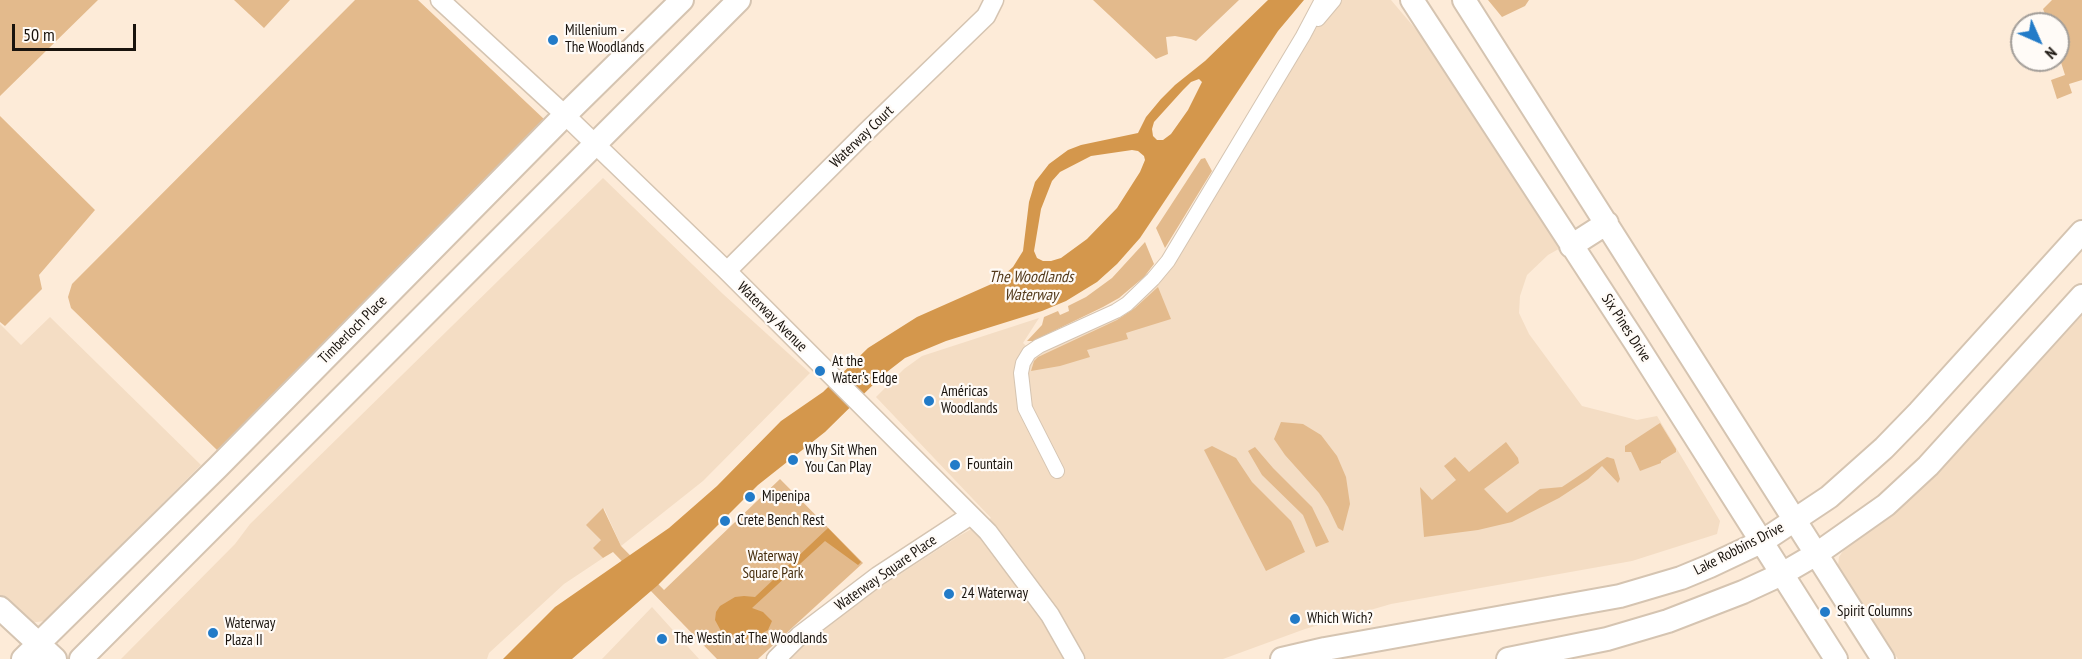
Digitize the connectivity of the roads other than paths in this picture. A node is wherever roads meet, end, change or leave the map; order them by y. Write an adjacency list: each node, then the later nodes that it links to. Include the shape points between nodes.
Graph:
1 (440, 0): 10 (street, Waterway Avenue)
2 (682, 0): 10 (street, Timberloch Place)
3 (739, 0): 11 (street)
4 (994, 0): 15 (street, Waterway Court, via 986,16)
5 (1322, 0): 9 (street)
6 (1334, 0): 9 (street)
7 (1412, 0): 14 (street, Six Pines Drive)
8 (1464, 0): 12 (street)
9 (1303, 36): 17 (street, via 1168,261 1153,279 1122,308 1039,346 1023,363 1025,408)
10 (565, 116): 11 (street, Waterway Avenue); 24 (street, Timberloch Place)
11 (594, 144): 15 (street, Waterway Avenue); 25 (street)
12 (1607, 223): 14 (street); 19 (street)
13 (2082, 231): 19 (street, Lake Robbins Drive, via 1900,432 1835,492)
14 (1571, 246): 20 (street, Six Pines Drive)
15 (727, 271): 18 (street, Waterway Avenue)
16 (2082, 296): 21 (street, via 1921,473 1873,516)
17 (1057, 471)
18 (971, 515): 26 (street, Waterway Square Place, via 878,576 799,636); 27 (street, Waterway Avenue, via 1050,615)
19 (1796, 520): 20 (street, Lake Robbins Drive); 21 (street)
20 (1763, 541): 22 (street, Six Pines Drive); 28 (street, Lake Robbins Drive, via 1701,570 1620,596)
21 (1818, 554): 22 (street); 31 (street)
22 (1782, 574): 29 (street, via 1668,621); 30 (street, Six Pines Drive)
23 (0, 608): 24 (street)
24 (39, 654)
25 (81, 659)
26 (776, 659)
27 (1076, 659)
28 (1282, 659)
29 (1508, 659)
30 (1836, 659)
31 (1883, 659)

